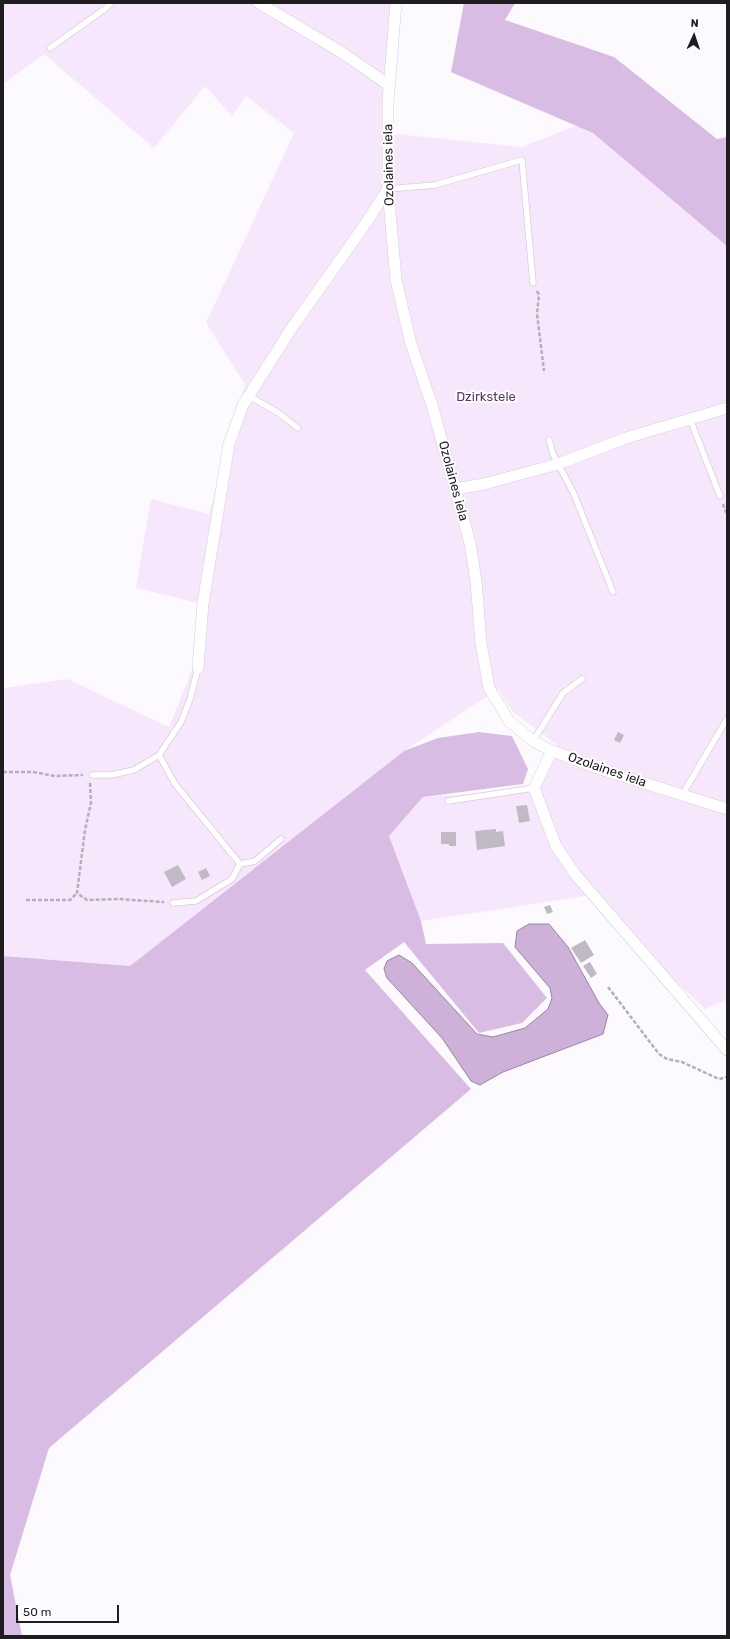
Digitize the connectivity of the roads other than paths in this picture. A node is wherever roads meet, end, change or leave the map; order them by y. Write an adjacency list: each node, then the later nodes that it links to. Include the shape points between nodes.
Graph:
1 (111, 3): 4 (lane)
2 (259, 3): 5 (street, via 341,52)
3 (396, 3): 5 (street, Ozolaines iela)
4 (50, 48)
5 (389, 85): 6 (street, Ozolaines iela)
6 (388, 189): 7 (lane, via 435,185 522,160); 8 (street, via 290,329); 14 (street, Ozolaines iela, via 398,287 411,344 432,405)
7 (533, 284)
8 (249, 396): 11 (lane); 17 (street, via 228,444 203,604)
9 (727, 408): 10 (street)
10 (690, 419): 13 (street, via 626,438); 15 (lane)
11 (298, 428)
12 (549, 440): 13 (lane)
13 (558, 464): 14 (street); 16 (lane, via 574,494)
14 (455, 489): 20 (street, Ozolaines iela, via 470,544 481,643 490,688 509,721)
15 (720, 496)
16 (613, 592)
17 (198, 668): 22 (lane, via 181,722)
18 (582, 679): 20 (lane, via 563,693)
19 (727, 719): 25 (lane)
20 (533, 741): 21 (street, Ozolaines iela)
21 (552, 751): 24 (street); 25 (street, Ozolaines iela)
22 (159, 755): 23 (lane, via 134,770 111,775); 29 (lane, via 175,784)
23 (92, 775)
24 (534, 788): 26 (lane); 31 (street, via 556,846 575,874)
25 (682, 795): 27 (street, Ozolaines iela)
26 (448, 801)
27 (727, 809)
28 (281, 839): 29 (lane, via 255,861)
29 (240, 864): 30 (lane, via 232,879 196,901)
30 (173, 903)
31 (727, 1050)

